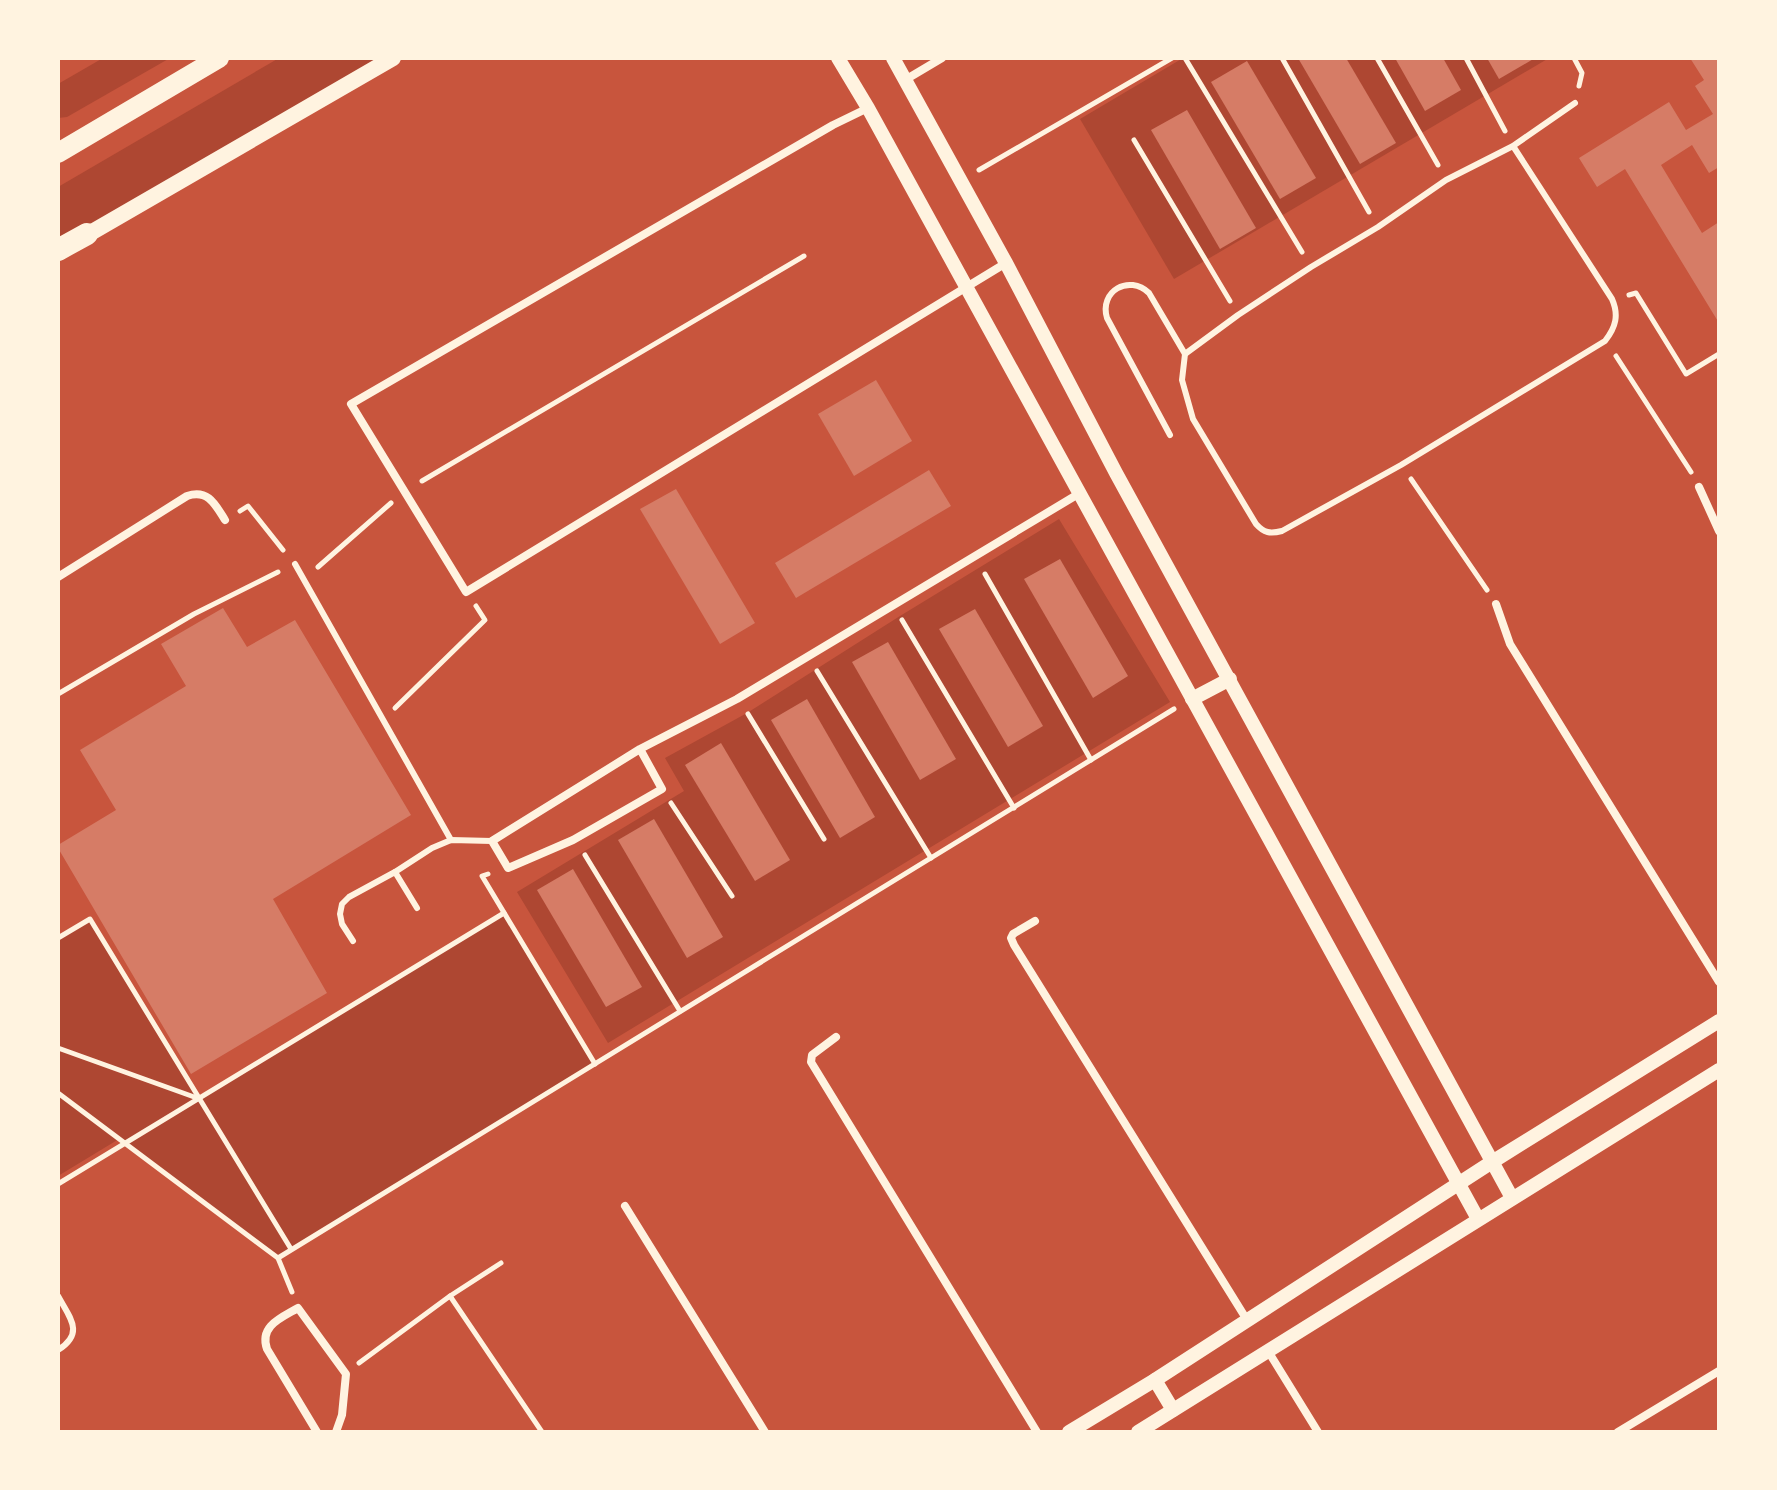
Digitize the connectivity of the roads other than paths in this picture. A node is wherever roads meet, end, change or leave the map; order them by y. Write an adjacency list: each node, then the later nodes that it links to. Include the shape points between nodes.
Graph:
1 (219, 58): 10 (main road)
2 (393, 58): 11 (main road)
3 (838, 58): 8 (street)
4 (893, 58): 6 (street)
5 (942, 58): 6 (street)
6 (905, 80): 13 (street)
7 (1575, 103): 9 (lane)
8 (868, 108): 14 (street); 14 (street, via 351,404 466,592)
9 (1513, 146): 15 (lane, via 1446,180); 15 (lane, via 1612,299 1616,320 1605,341 1401,465 1272,534 1256,524 1193,419 1182,380)
10 (58, 153)
11 (87, 234): 12 (highway)
12 (58, 252)
13 (1006, 263): 14 (street); 24 (street)
14 (965, 287): 18 (street)
15 (1185, 354): 16 (lane, via 1142,286 1132,283 1107,298 1107,318)
16 (1170, 435)
17 (1699, 487): 20 (street)
18 (1080, 493): 25 (street); 26 (street, via 737,699)
19 (225, 520): 22 (street, via 207,495 187,496)
20 (1719, 531)
21 (295, 564): 27 (lane)
22 (58, 577)
23 (1496, 604): 33 (street, via 1510,644)
24 (1230, 679): 25 (street); 37 (street)
25 (1192, 699): 38 (street)
26 (640, 749): 28 (street); 28 (street, via 662,789 573,840 508,868)
27 (451, 840): 28 (lane); 29 (lane)
28 (492, 841)
29 (395, 872): 30 (lane); 32 (lane, via 342,904 342,924)
30 (417, 908)
31 (1035, 921): 43 (street, via 1013,934 1014,945)
32 (353, 941)
33 (1719, 982)
34 (1719, 1021): 37 (street)
35 (836, 1037): 52 (street, via 812,1055 811,1062)
36 (1719, 1070): 39 (street)
37 (1492, 1162): 38 (street); 39 (street)
38 (1458, 1185): 41 (street); 43 (street)
39 (1512, 1198): 41 (street)
40 (625, 1206): 51 (street)
41 (1478, 1219): 45 (street)
42 (58, 1296): 44 (lane, via 74,1329)
43 (1247, 1320): 47 (street)
44 (58, 1350)
45 (1268, 1351): 48 (street); 55 (street)
46 (1719, 1371): 56 (street)
47 (1155, 1380): 48 (street); 53 (street)
48 (1173, 1410): 54 (street)
49 (317, 1432): 50 (street, via 264,1340 273,1323 298,1308 346,1374)
50 (336, 1432)
51 (765, 1432)
52 (1037, 1432)
53 (1069, 1432)
54 (1138, 1432)
55 (1318, 1432)
56 (1618, 1432)

